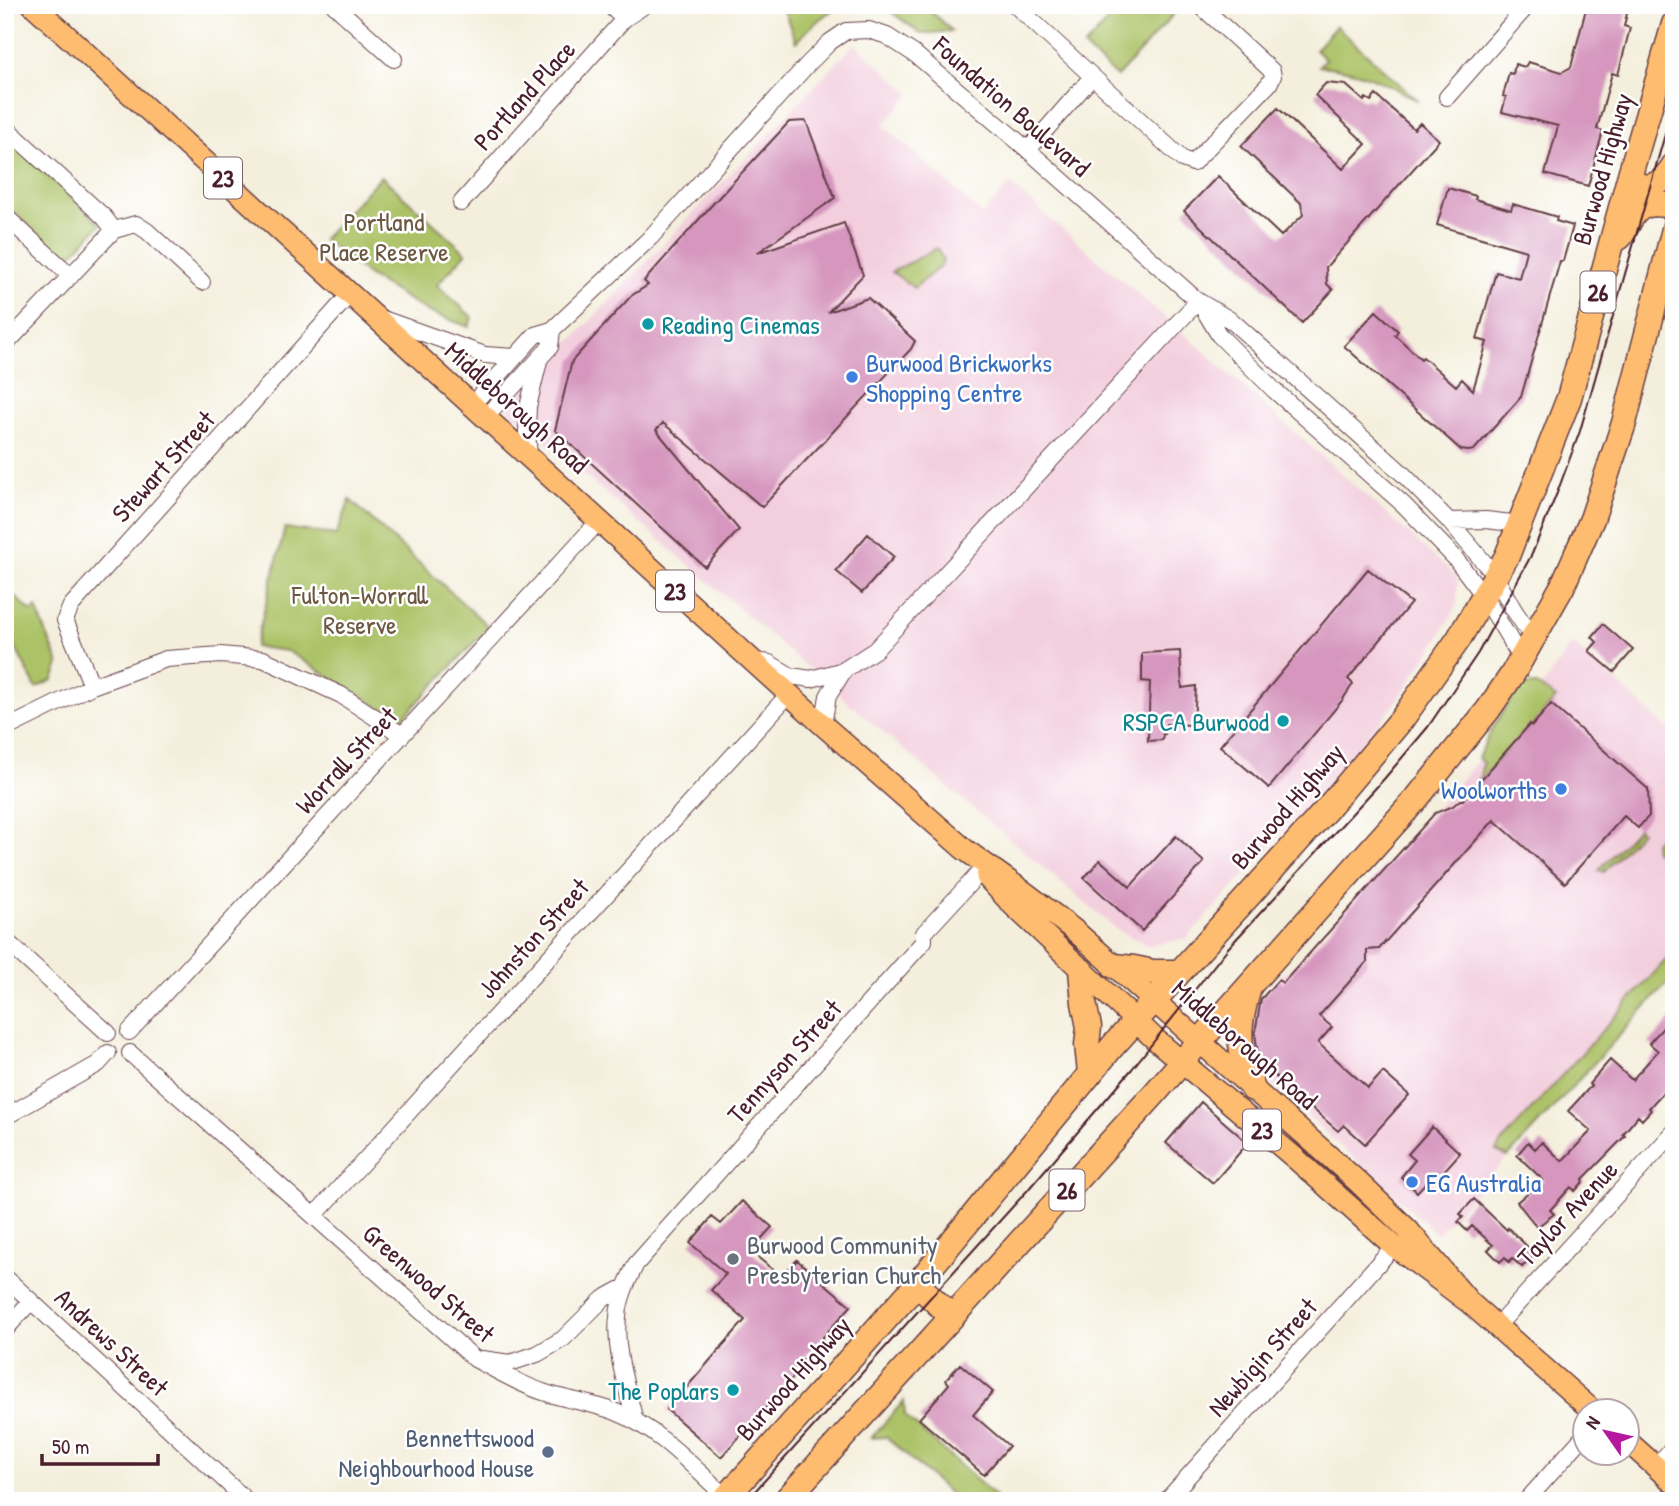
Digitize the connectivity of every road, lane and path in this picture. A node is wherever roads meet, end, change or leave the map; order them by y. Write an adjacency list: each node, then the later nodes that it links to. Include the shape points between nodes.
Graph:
1 (33, 5): 25 (main road, Middleborough Road / 23)
2 (334, 5): 10 (street)
3 (609, 5): 8 (street)
4 (645, 5): 8 (street, Portland Place)
5 (1015, 5): 11 (street)
6 (1200, 5): 11 (street, via 1273,76 1193,163 1182,159)
7 (1528, 5): 12 (street)
8 (624, 19): 17 (street, Portland Place)
9 (1674, 24): 16 (highway, Burwood Highway / 26)
10 (394, 59)
11 (1092, 77): 14 (street)
12 (1447, 97)
13 (5, 127): 20 (street)
14 (1028, 150): 26 (street, Foundation Boulevard); 28 (street, Foundation Boulevard, via 887,36 869,30 846,31 807,65 650,238)
15 (1674, 166): 16 (highway, via 1664,180 1650,187)
16 (1629, 178): 22 (highway, Burwood Highway / 26)
17 (461, 203)
18 (1674, 206): 22 (highway, via 1644,206)
19 (5, 216): 23 (street)
20 (114, 230): 23 (street); 24 (street, via 136,224)
21 (1672, 239): 38 (highway, 26, via 1606,481 1562,587)
22 (1610, 248): 36 (highway, Burwood Highway / 26, via 1569,398)
23 (71, 276): 29 (street)
24 (202, 282)
25 (350, 294): 27 (main road, Middleborough Road / 23); 41 (street, Stewart Street, via 71,606 65,620)
26 (1198, 301): 35 (street, Foundation Boulevard, via 1232,321); 37 (street, Foundation Boulevard, via 1219,335 1274,390); 40 (street, via 876,650)
27 (375, 316): 30 (street, via 485,355); 32 (main road, Middleborough Road / 23)
28 (552, 330): 30 (street, Foundation Boulevard, via 535,335); 31 (street, Foundation Boulevard, via 550,346)
29 (5, 345)
30 (514, 358): 32 (street, Foundation Boulevard)
31 (540, 359): 32 (street, Foundation Boulevard); 33 (street, Foundation Boulevard, via 528,407)
32 (480, 410): 33 (main road, Middleborough Road / 23)
33 (529, 456): 34 (main road, Middleborough Road / 23)
34 (599, 521): 39 (main road, Middleborough Road / 23); 45 (street, Worrall Street)
35 (1449, 521): 36 (street); 37 (street, Foundation Boulevard)
36 (1520, 524): 37 (highway, Burwood Highway / 26)
37 (1490, 587): 38 (street, Foundation Boulevard); 38 (street, Foundation Boulevard); 51 (highway, Burwood Highway / 26, via 1402,719)
38 (1527, 648): 52 (highway, 26, via 1488,710 1417,798)
39 (752, 661): 40 (street, via 811,679); 42 (main road, Middleborough Road / 23)
40 (844, 670): 43 (street, via 828,696)
41 (92, 686): 44 (street); 45 (street, via 166,659 221,655 263,659 341,695)
42 (789, 694): 43 (main road, Middleborough Road / 23); 67 (street, Johnston Street)
43 (823, 724): 46 (main road, Middleborough Road / 23)
44 (5, 729)
45 (402, 735): 55 (street, Worrall Street)
46 (964, 849): 47 (main road, Middleborough Road / 23); 49 (main road, Middleborough Road / 23, via 1074,930)
47 (981, 871): 50 (main road, Middleborough Road / 23); 71 (street, Tennyson Street, via 925,933 924,942 636,1264)
48 (5, 940): 56 (street)
49 (1114, 966): 51 (highway); 53 (main road, Middleborough Road / 23)
50 (1082, 970): 54 (main road, Middleborough Road / 23); 61 (highway)
51 (1179, 972): 53 (highway, Burwood Highway / 26)
52 (1248, 987): 57 (highway, 26); 62 (highway, via 1240,1036)
53 (1153, 1001): 54 (highway, Burwood Highway / 26); 57 (main road, Middleborough Road / 23)
54 (1136, 1020): 60 (main road, Middleborough Road / 23); 61 (highway, Burwood Highway / 26)
55 (129, 1032): 56 (street, via 119,1028); 58 (street, via 134,1043)
56 (108, 1033): 59 (street, via 104,1044)
57 (1200, 1041): 60 (highway, 26); 62 (main road, Middleborough Road / 23)
58 (130, 1053): 59 (street, via 122,1058); 67 (street, Greenwood Street)
59 (108, 1054): 63 (street)
60 (1182, 1061): 66 (main road, Middleborough Road / 23); 74 (highway, 26)
61 (1090, 1073): 70 (highway, Burwood Highway / 26)
62 (1253, 1089): 65 (main road, Middleborough Road / 23)
63 (5, 1117)
64 (1674, 1132): 75 (street, Taylor Avenue)
65 (1357, 1181): 66 (main road); 73 (main road, Middleborough Road / 23, via 1408,1230)
66 (1341, 1198): 68 (main road, Middleborough Road / 23)
67 (314, 1216): 77 (street, Greenwood Street)
68 (1394, 1245): 73 (main road, Middleborough Road / 23); 88 (street, Newbigin Street)
69 (5, 1277): 72 (street, Andrews Street)
70 (917, 1284): 74 (highway); 85 (highway, Burwood Highway / 26)
71 (625, 1287): 77 (street, Tennyson Street, via 603,1299 563,1339 537,1354 510,1363); 79 (street, Tennyson Street, via 618,1315 618,1350)
72 (31, 1301): 76 (street); 86 (street, Andrews Street)
73 (1470, 1303): 75 (main road, Middleborough Road / 23)
74 (952, 1317): 87 (highway, 26)
75 (1497, 1326): 78 (main road, Middleborough Road / 23)
76 (5, 1330)
77 (475, 1359): 79 (street, Greenwood Street, via 532,1388)
78 (1578, 1398)
79 (635, 1421): 85 (street, Greenwood Street, via 654,1432)
80 (1674, 1446): 83 (street)
81 (1570, 1452): 89 (street)
82 (1640, 1453): 83 (main road)
83 (1656, 1467): 84 (main road)
84 (1674, 1483)
85 (725, 1499)
86 (247, 1501)
87 (785, 1501)
88 (1166, 1501)
89 (1526, 1501)

